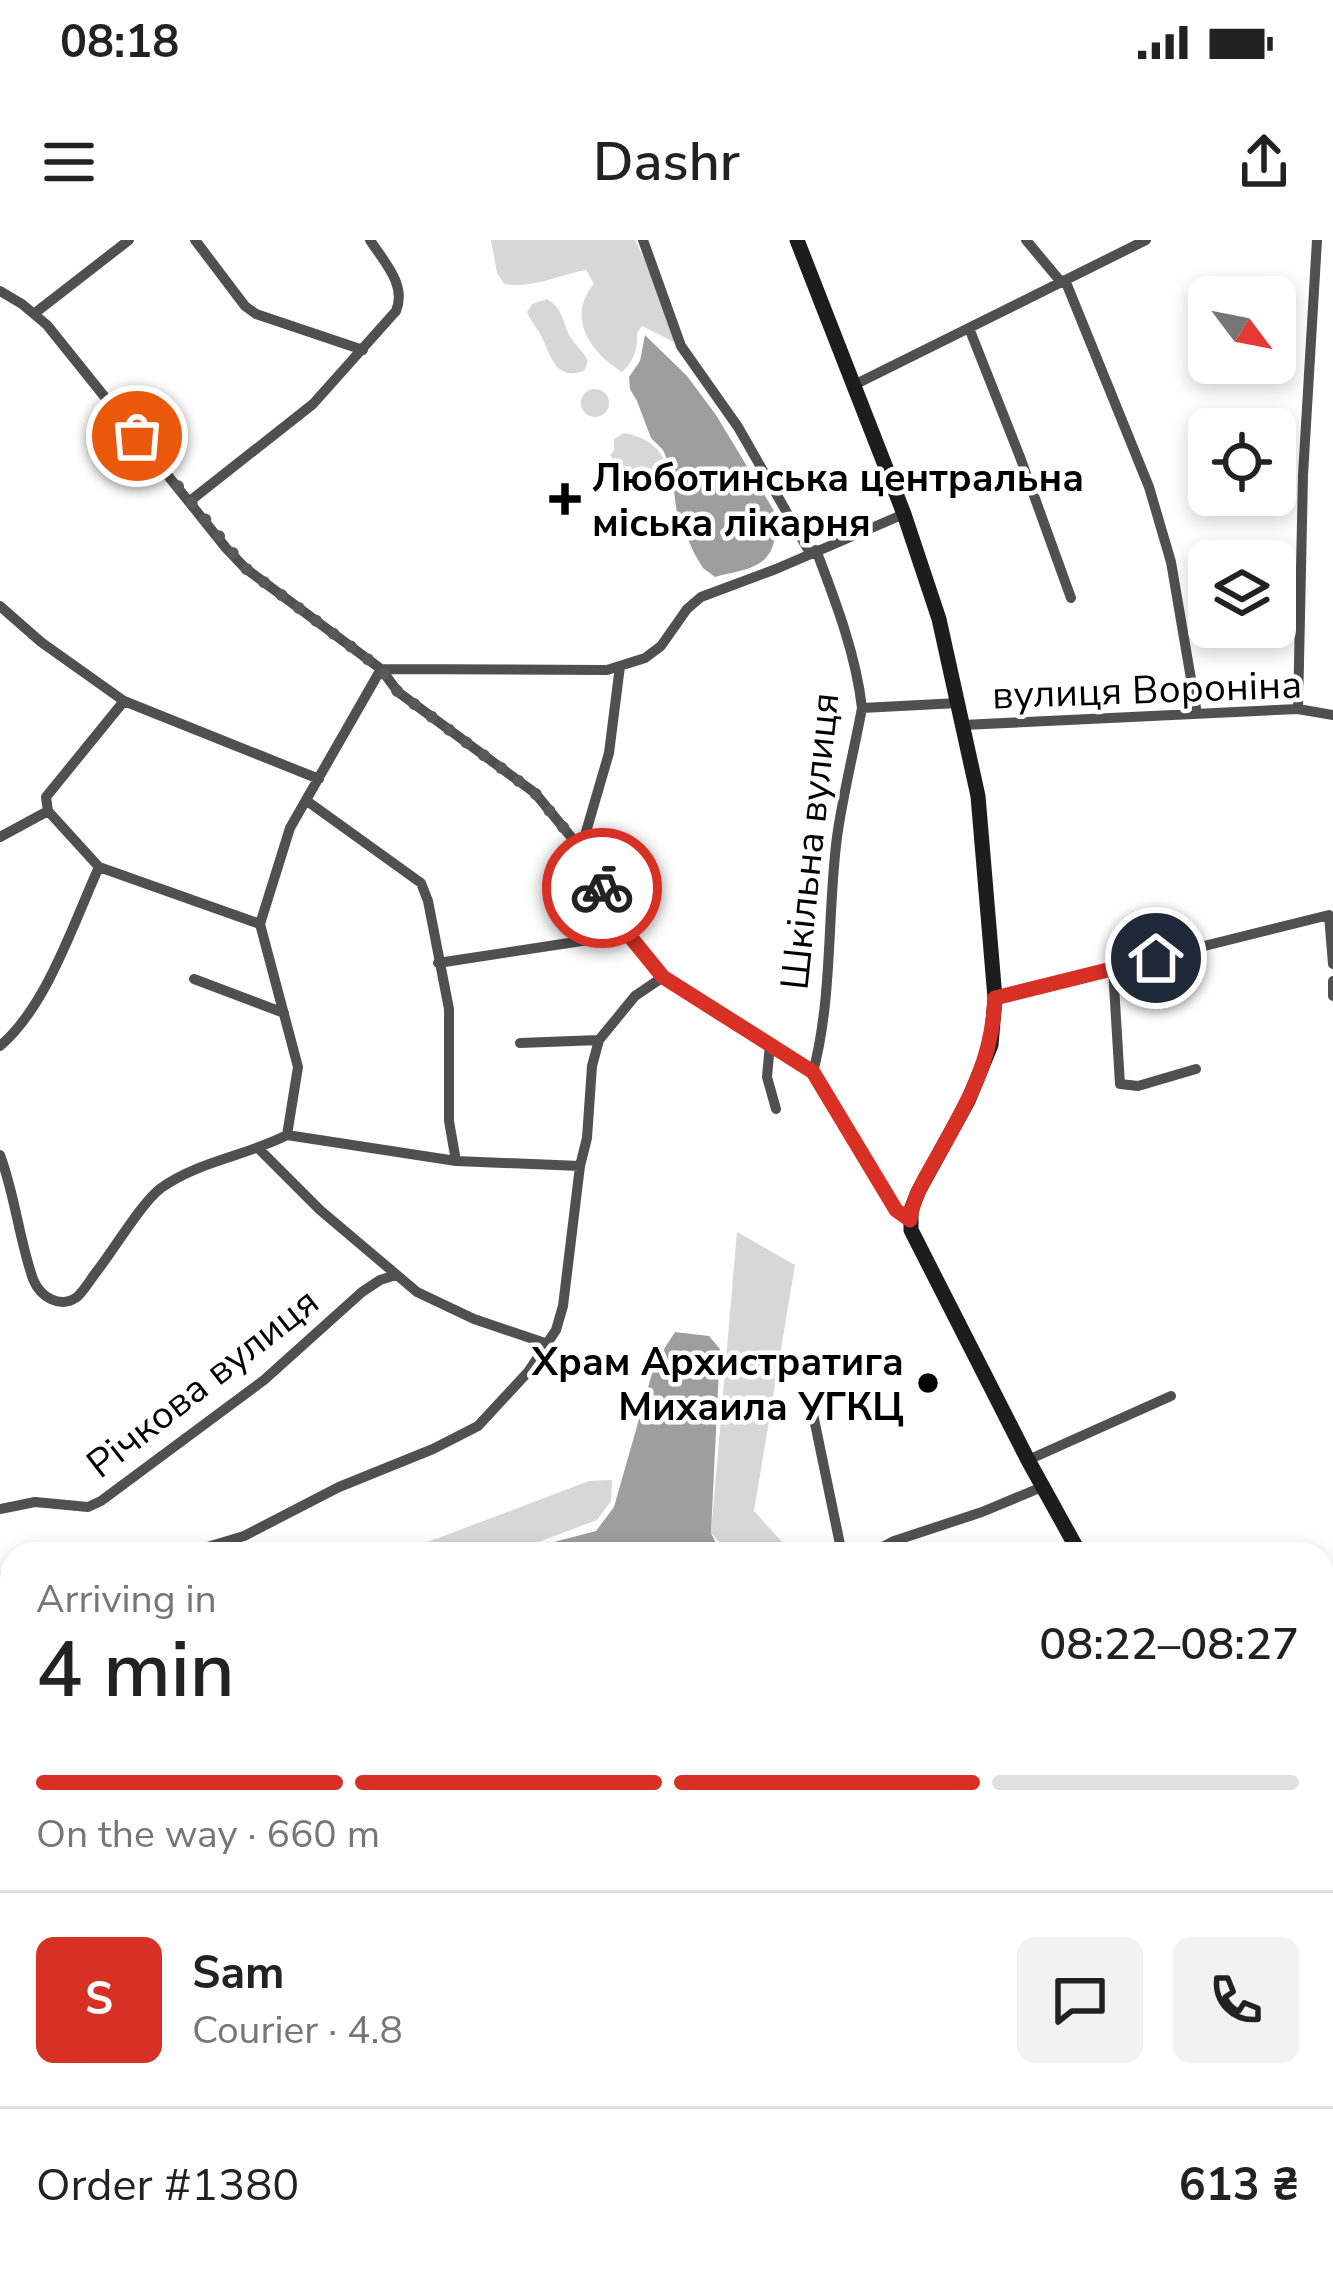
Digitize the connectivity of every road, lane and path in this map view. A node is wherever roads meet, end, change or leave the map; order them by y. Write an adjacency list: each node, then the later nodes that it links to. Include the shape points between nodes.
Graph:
1 (129, 240): 12 (street)
2 (195, 240): 14 (street, via 256,314)
3 (370, 240): 14 (street, via 401,299)
4 (643, 240): 18 (street, Шкільна вулиця, via 681,346)
5 (797, 240): 15 (street)
6 (1026, 240): 9 (street)
7 (1146, 240): 9 (street)
8 (1318, 240): 26 (street)
9 (1063, 281): 13 (street); 27 (street, via 1149,487 1171,562)
10 (4, 293): 11 (street); 12 (street)
11 (0, 310)
12 (35, 313): 16 (street)
13 (968, 328): 15 (street); 19 (street)
14 (363, 350): 16 (street, via 313,404)
15 (854, 385): 17 (street)
16 (190, 501): 22 (street, via 245,568)
17 (904, 514): 18 (street); 24 (street)
18 (813, 551): 21 (street, via 701,597 661,646); 25 (street, Шкільна вулиця, via 834,597)
19 (1070, 598)
20 (0, 606): 23 (street)
21 (620, 666): 22 (street); 34 (street, via 609,753)
22 (381, 669): 30 (street); 34 (street, via 398,692 535,793)
23 (124, 701): 30 (street); 32 (street, via 46,797)
24 (958, 703): 25 (street); 29 (street)
25 (862, 708): 52 (street, Шкільна вулиця, via 837,838)
26 (1298, 709): 27 (street, вулиця Вороніна); 28 (street, вулиця Вороніна)
27 (1197, 714): 29 (street, вулиця Вороніна)
28 (1333, 715)
29 (963, 725): 45 (street, via 978,796)
30 (319, 779): 31 (street)
31 (307, 801): 36 (street, via 290,828); 38 (street, via 421,884)
32 (48, 811): 33 (street); 35 (street)
33 (0, 837)
34 (581, 849): 37 (street)
35 (99, 868): 36 (street); 50 (street, via 36,1005)
36 (260, 924): 46 (street)
37 (628, 934): 38 (street); 41 (street)
38 (438, 963): 57 (street, via 449,1010)
39 (1333, 964): 40 (street, via 1329,915)
40 (1113, 969): 45 (street); 51 (street, via 1120,1084)
41 (663, 977): 47 (street, via 634,996); 49 (street)
42 (194, 979): 46 (street)
43 (1333, 981): 44 (street)
44 (1333, 996)
45 (995, 998): 59 (street, via 991,1045)
46 (284, 1013): 54 (street, via 298,1067)
47 (599, 1040): 48 (street); 58 (street)
48 (520, 1043)
49 (770, 1045): 52 (street); 53 (street)
50 (0, 1046)
51 (1196, 1070)
52 (813, 1072): 59 (street, via 896,1210)
53 (776, 1109)
54 (287, 1135): 55 (street); 57 (street)
55 (259, 1149): 56 (street, via 160,1189 77,1297 62,1302 38,1288); 60 (street)
56 (0, 1155)
57 (456, 1161): 58 (street)
58 (580, 1166): 61 (street, via 568,1282)
59 (910, 1220): 64 (street)
60 (396, 1275): 61 (street, via 431,1300); 66 (street, Річкова вулиця, via 362,1292 264,1381 101,1501)
61 (548, 1344): 67 (street, via 478,1426)
62 (1171, 1396): 64 (street)
63 (812, 1409): 68 (street)
64 (1028, 1460): 65 (street)
65 (1042, 1486): 69 (street); 70 (street)
66 (0, 1509)
67 (224, 1542)
68 (840, 1542)
69 (892, 1542)
70 (1074, 1542)

